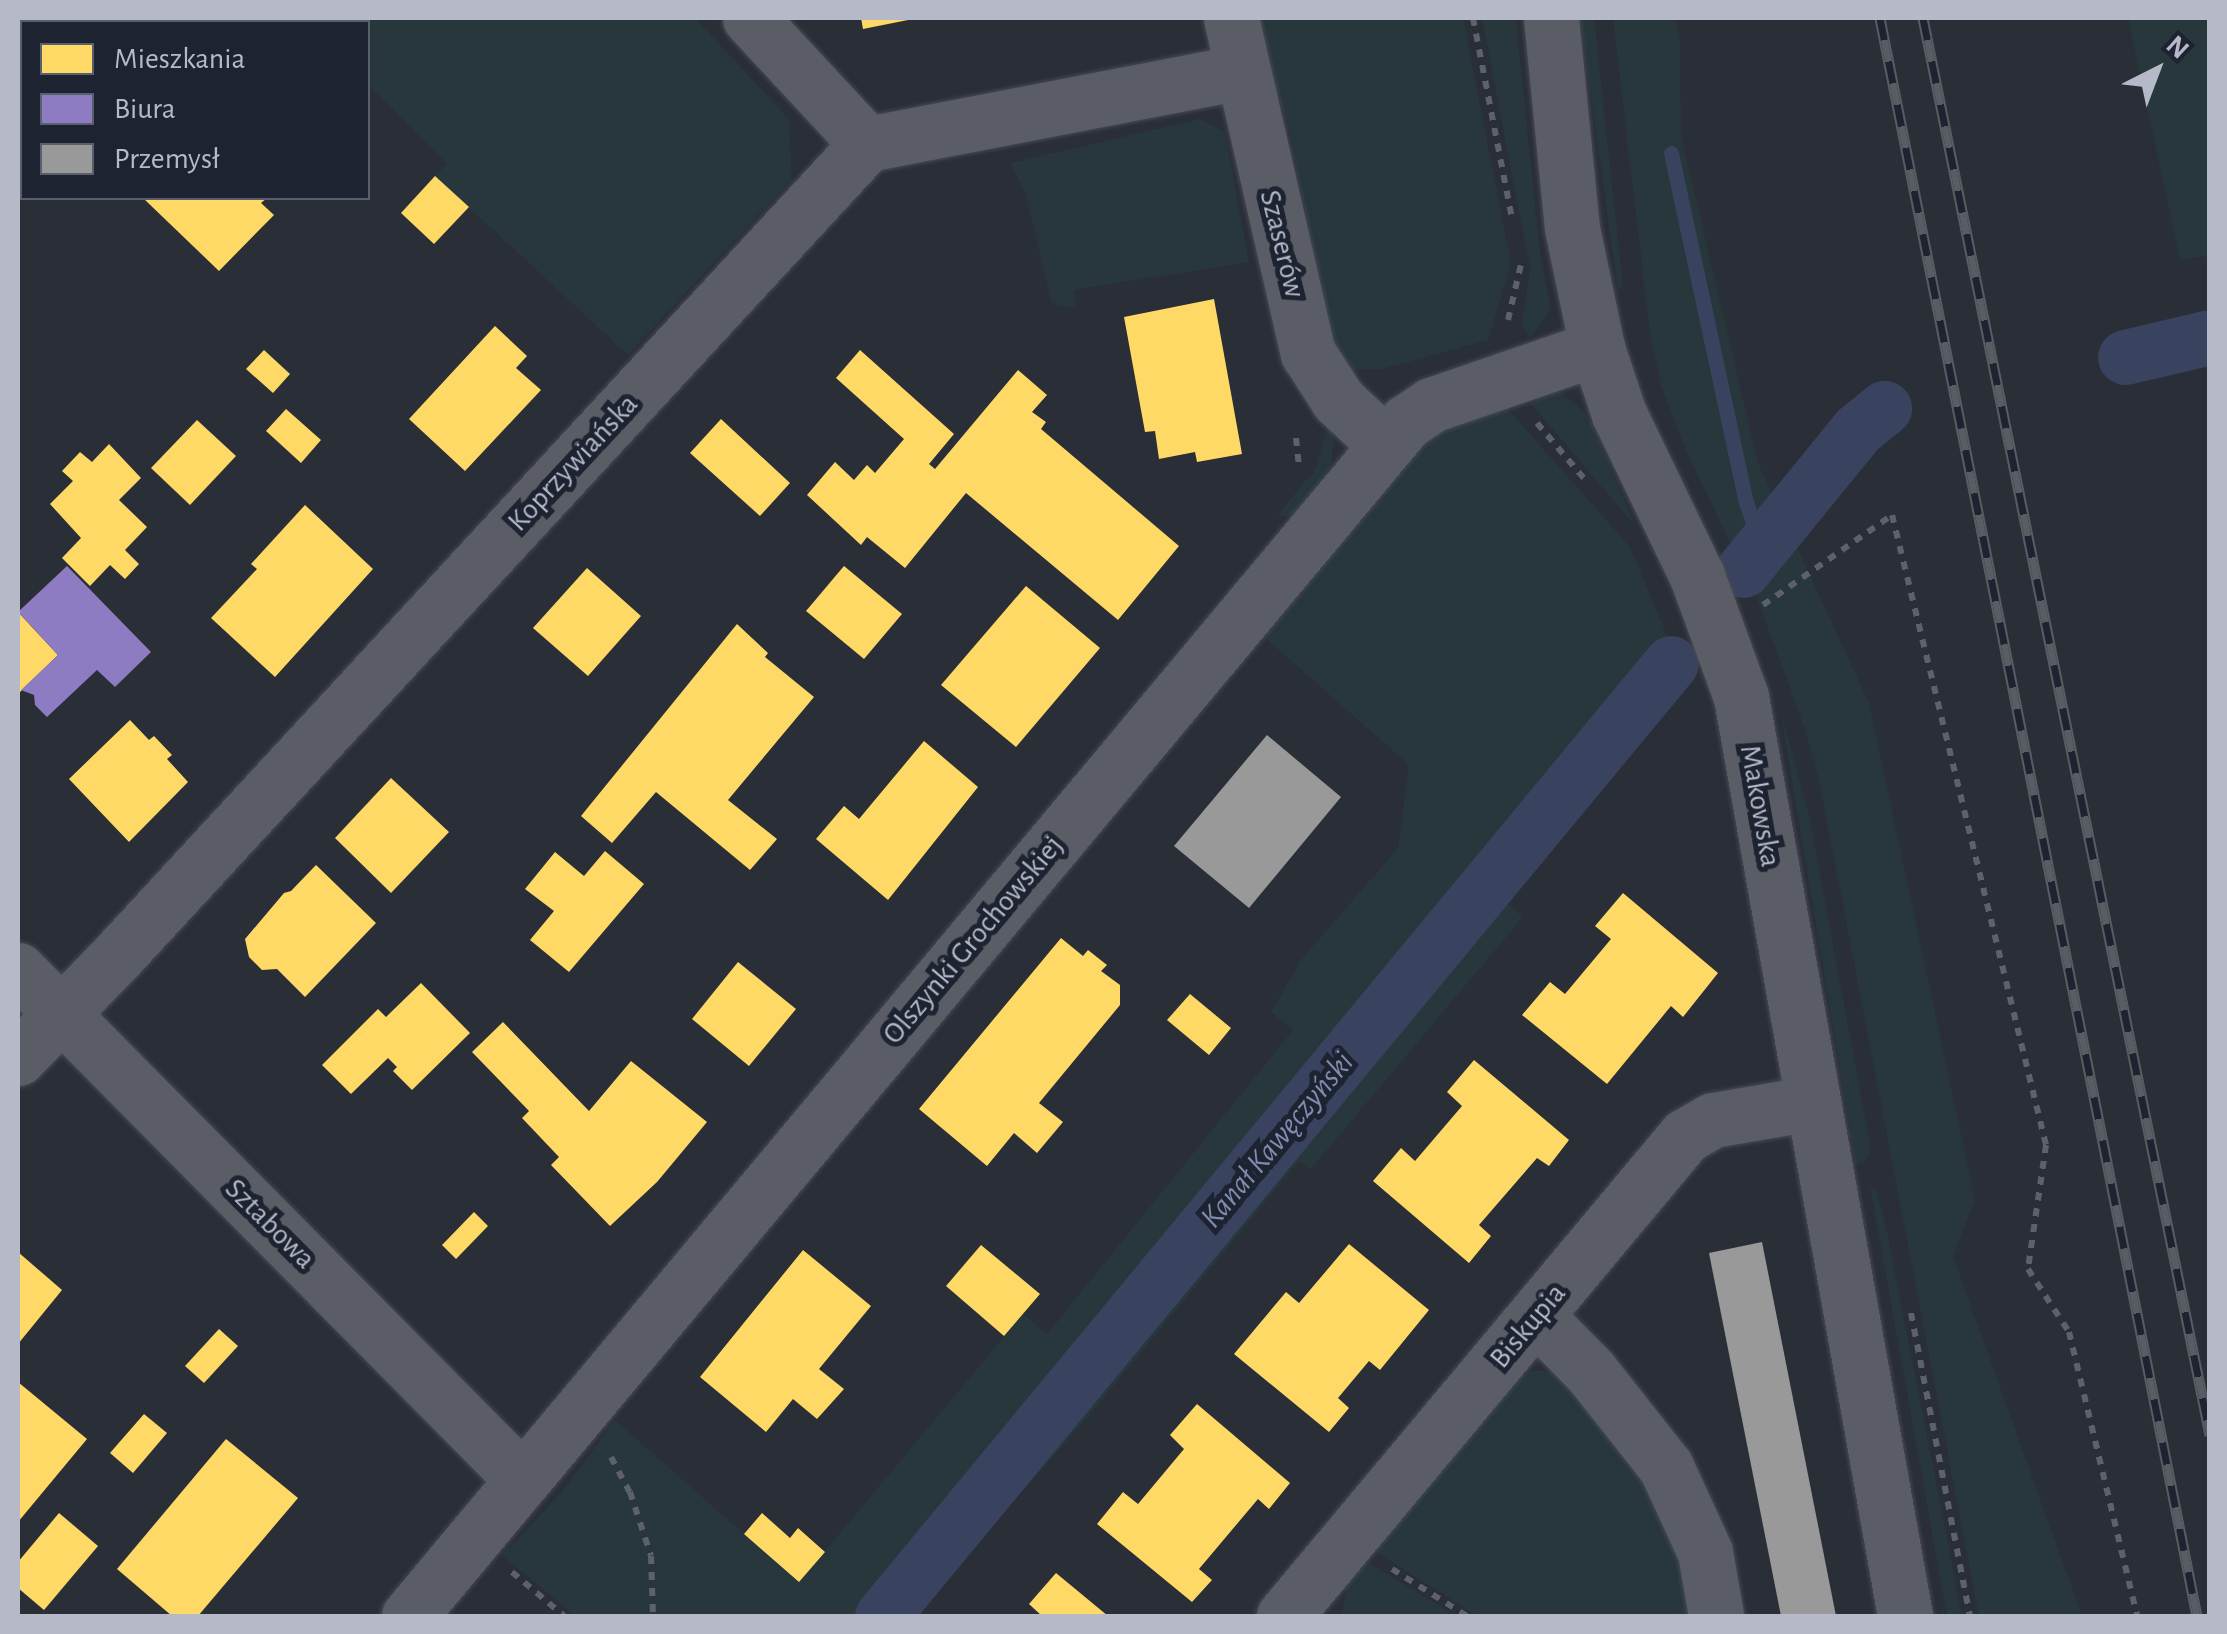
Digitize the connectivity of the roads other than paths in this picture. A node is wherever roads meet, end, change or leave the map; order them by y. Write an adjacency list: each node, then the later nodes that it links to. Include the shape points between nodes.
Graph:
1 (750, 18): 5 (street)
2 (1231, 18): 4 (street, Szaserów)
3 (1551, 18): 6 (street, Makowska, via 1572,228)
4 (1240, 72): 5 (street); 7 (street, Szaserów, via 1308,353 1338,400)
5 (867, 144): 9 (street, Koprzywiańska)
6 (1596, 348): 7 (street, Olszynki Grochowskiej, via 1431,405); 11 (street, Makowska, via 1741,697)
7 (1384, 444): 13 (street, Olszynki Grochowskiej)
8 (18, 970): 9 (street, Sztabowa)
9 (61, 1014): 10 (street, Koprzywiańska); 13 (street, Sztabowa)
10 (18, 1058)
11 (1812, 1103): 12 (street, Biskupia, via 1740,1113 1692,1130); 17 (street, Makowska)
12 (1536, 1316): 15 (street, Biskupia); 16 (street, via 1591,1372 1666,1467 1704,1552)
13 (522, 1479): 14 (street, Olszynki Grochowskiej)
14 (409, 1616)
15 (1284, 1616)
16 (1716, 1616)
17 (1905, 1616)

